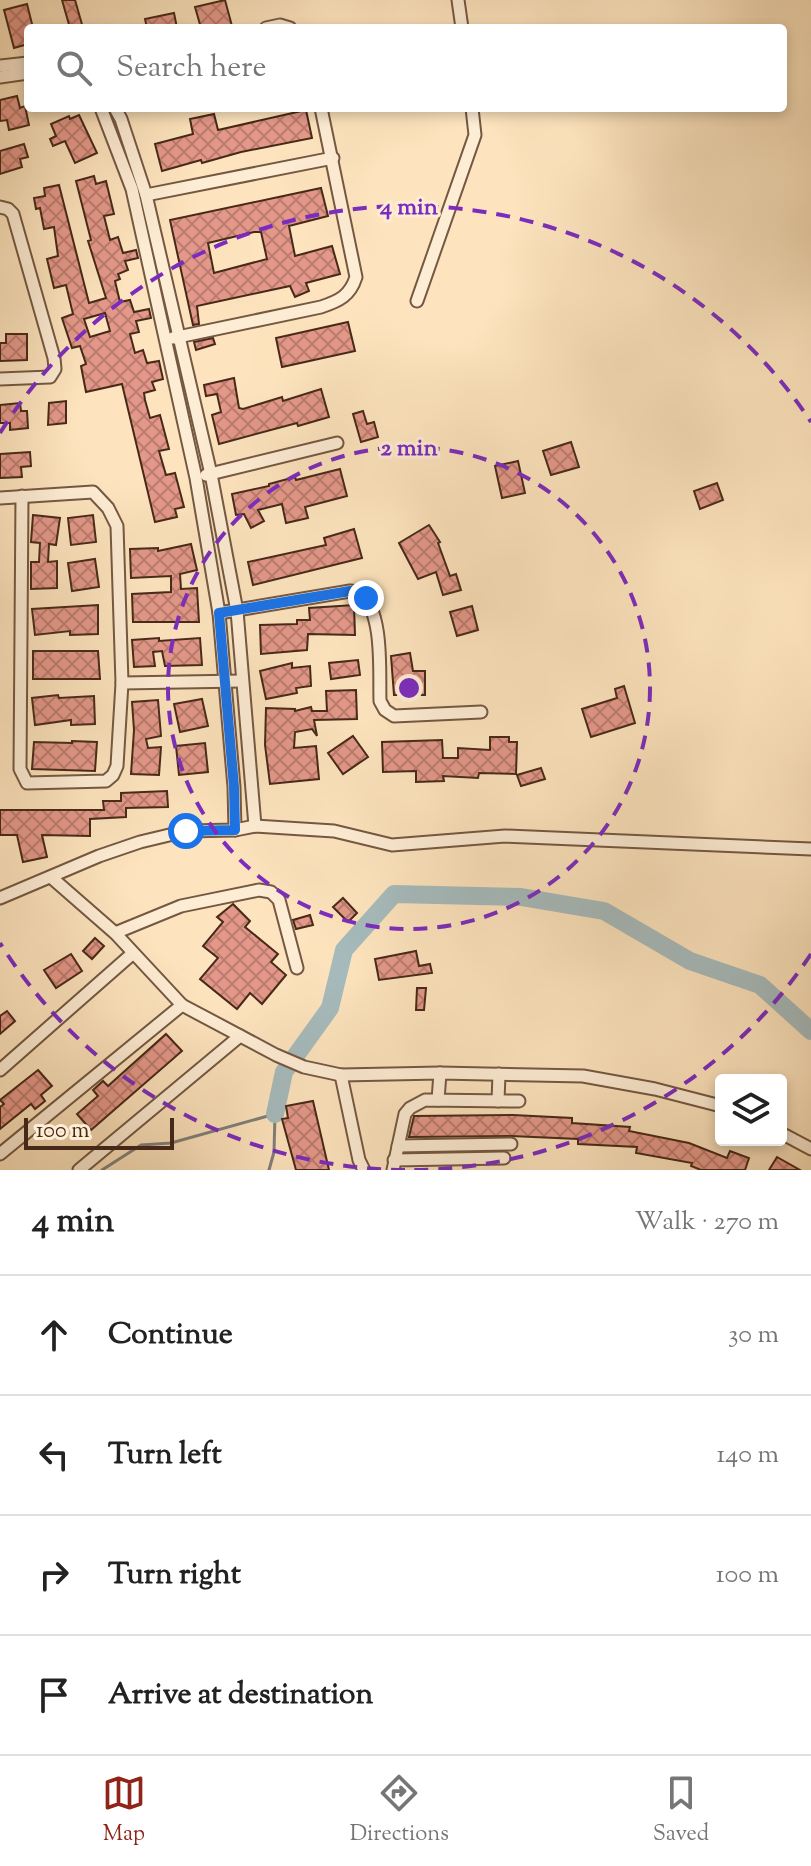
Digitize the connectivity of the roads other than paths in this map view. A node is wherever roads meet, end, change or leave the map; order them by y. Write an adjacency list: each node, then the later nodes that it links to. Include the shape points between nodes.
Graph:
1 (458, 0): 2 (street)
2 (461, 24)
3 (24, 63): 4 (street)
4 (0, 66)
5 (24, 74): 6 (street)
6 (0, 77)
7 (103, 112): 16 (street, via 132,189)
8 (117, 112): 12 (street)
9 (322, 112): 11 (street)
10 (472, 112): 14 (street, via 475,135)
11 (333, 158): 12 (street); 15 (street, via 356,277 347,296 295,314)
12 (146, 195): 15 (street)
13 (0, 207): 17 (street, via 13,214 55,369 50,377)
14 (417, 301)
15 (178, 337): 16 (street); 19 (street)
16 (165, 340): 20 (street)
17 (0, 379)
18 (337, 443): 19 (street)
19 (211, 474): 20 (street); 23 (street)
20 (196, 478): 24 (street)
21 (22, 496): 22 (street); 27 (street, via 93,492 108,508 117,526); 27 (street, via 20,769 27,783 106,781 113,775)
22 (0, 498)
23 (237, 611): 24 (street); 26 (street); 28 (street, via 360,592 376,623 380,701 385,710 394,716)
24 (219, 613): 25 (street)
25 (226, 681): 26 (street); 27 (street); 30 (street)
26 (242, 681): 29 (street)
27 (122, 683)
28 (481, 712)
29 (255, 826): 30 (street); 31 (street, via 334,831 392,845 516,836)
30 (235, 830): 32 (street, via 186,831 140,842)
31 (811, 849)
32 (52, 878): 33 (street); 34 (street)
33 (0, 898)
34 (115, 933): 35 (street); 36 (street, via 181,906 271,892 279,900)
35 (132, 954): 37 (street); 39 (street)
36 (297, 968)
37 (182, 1005): 38 (street); 52 (street)
38 (240, 1036): 42 (street, via 304,1067); 56 (street)
39 (0, 1070)
40 (440, 1073): 41 (street); 42 (street); 43 (street)
41 (499, 1074): 44 (street); 46 (street, via 583,1076)
42 (341, 1075): 57 (street)
43 (438, 1100): 44 (street); 50 (street, via 410,1108)
44 (498, 1101): 45 (street)
45 (519, 1101)
46 (715, 1104)
47 (787, 1136): 51 (street)
48 (511, 1144): 49 (street)
49 (456, 1145): 50 (street); 54 (street)
50 (398, 1146): 55 (street)
51 (811, 1149)
52 (0, 1154)
53 (504, 1158): 54 (street)
54 (455, 1159): 55 (street)
55 (394, 1165)
56 (79, 1170)
57 (364, 1170)

